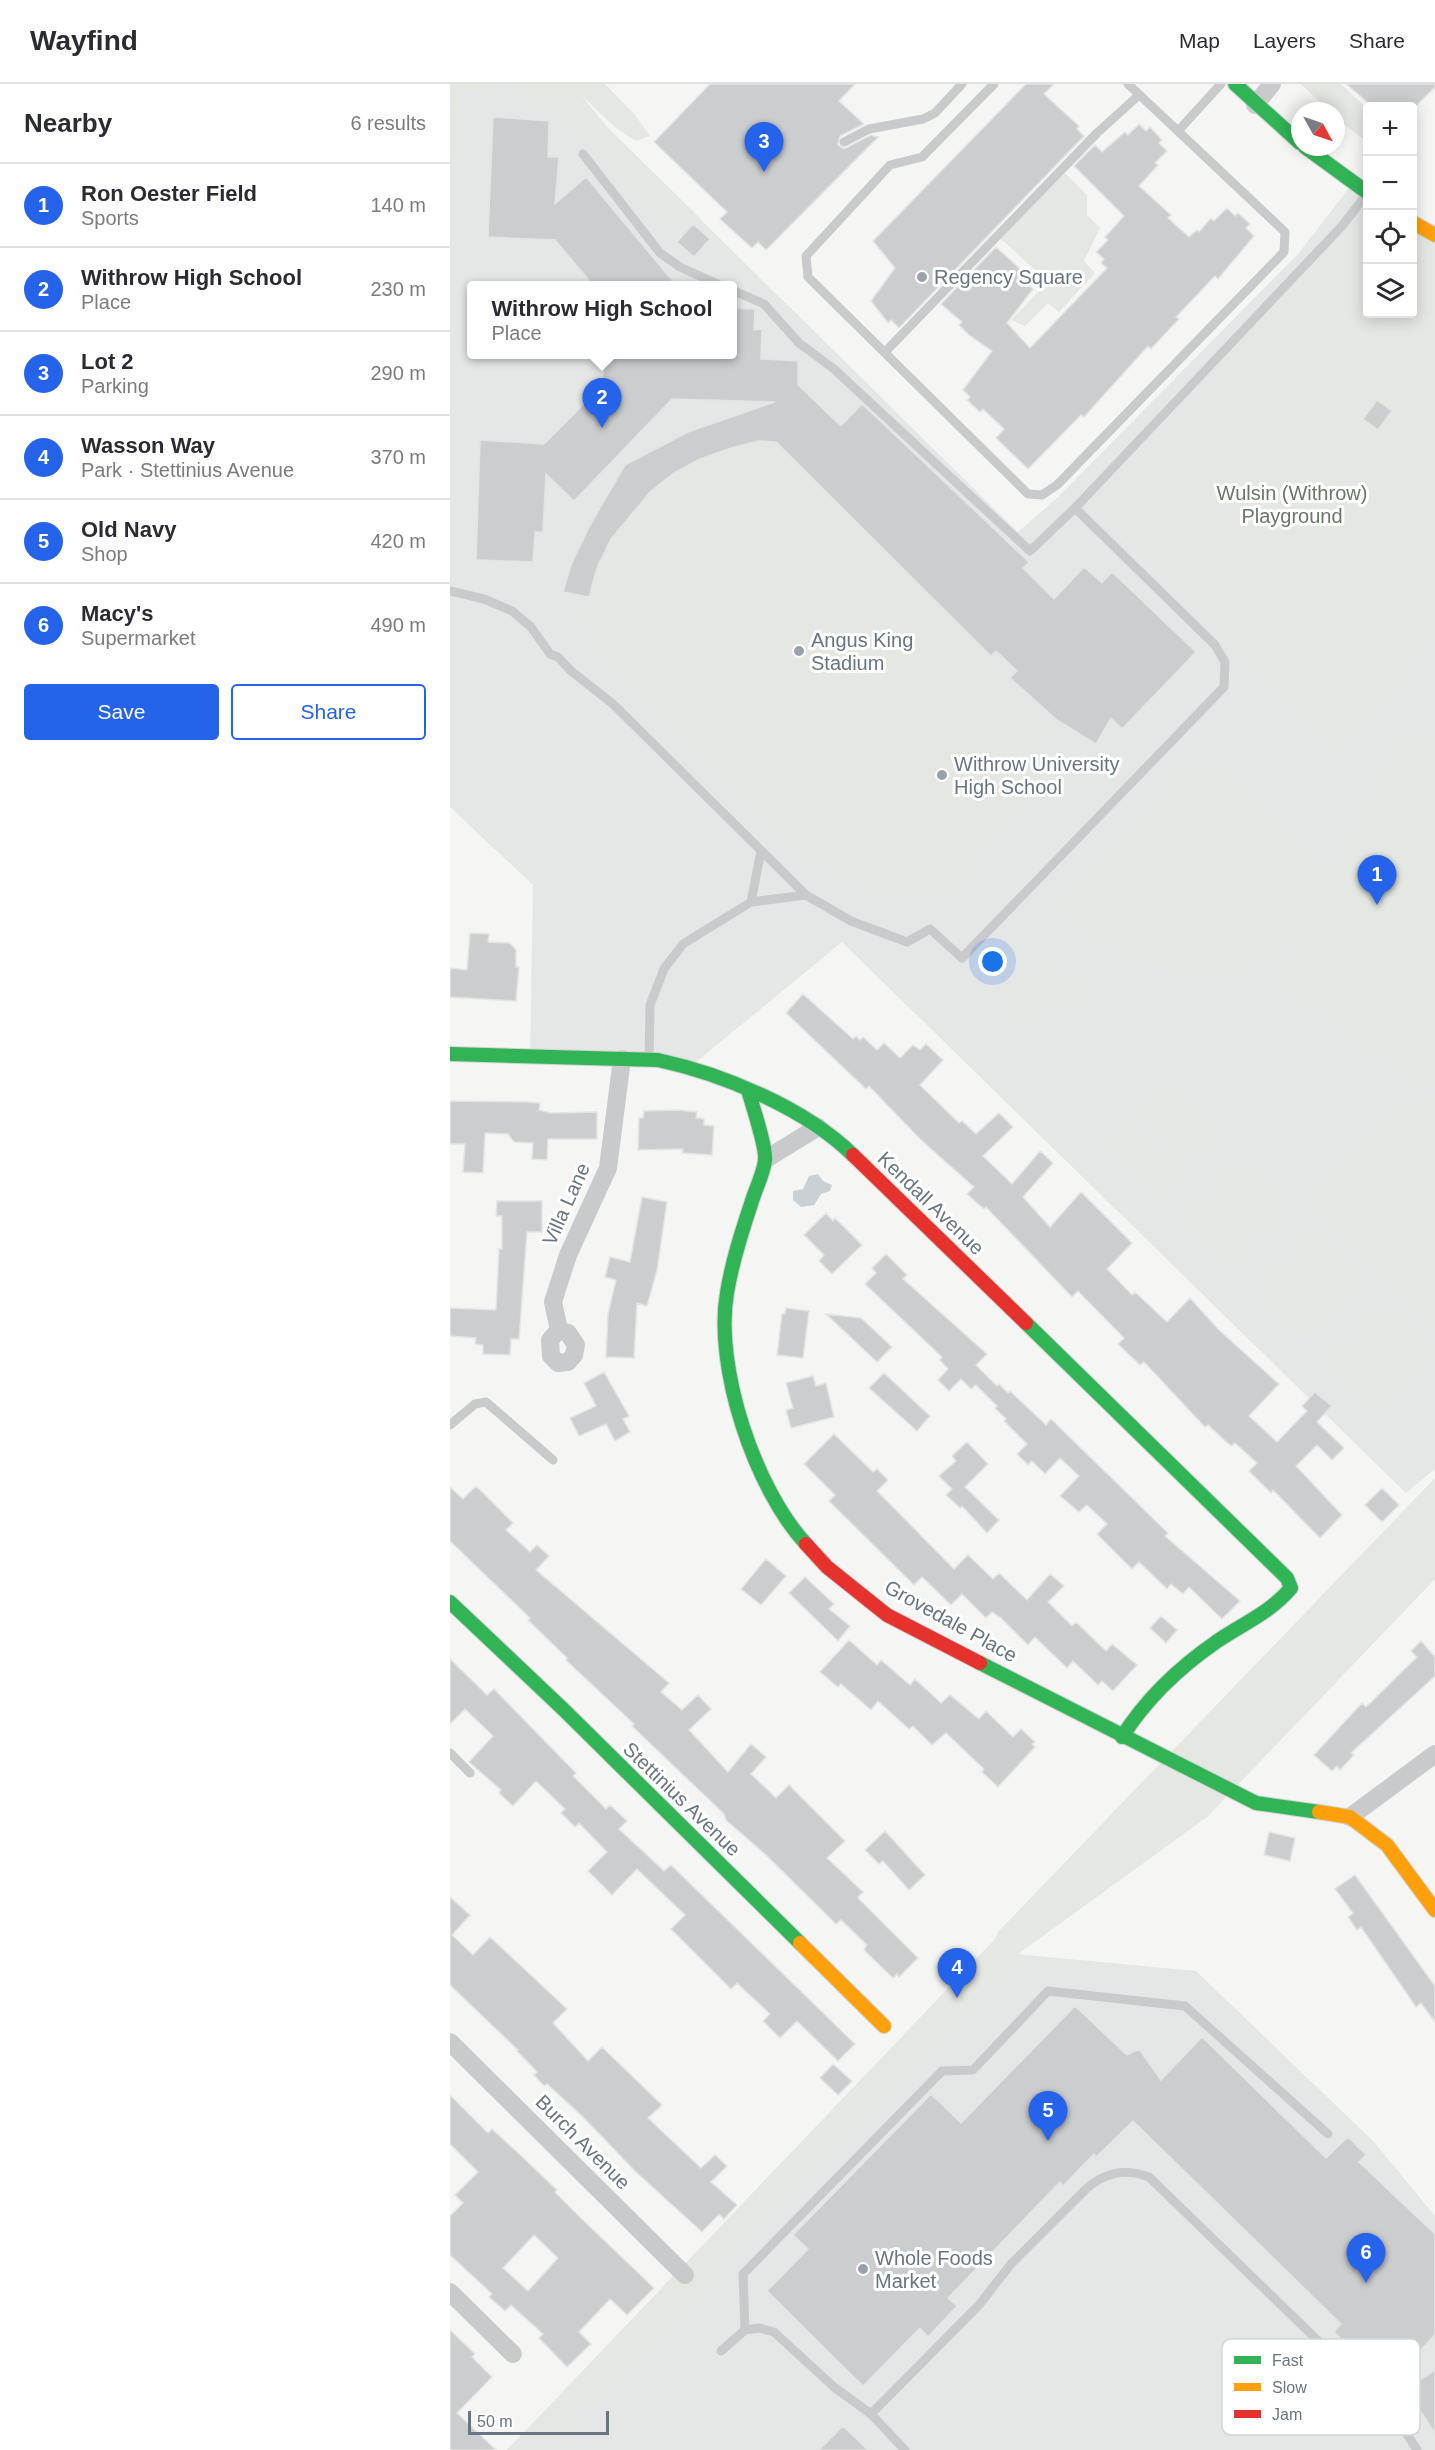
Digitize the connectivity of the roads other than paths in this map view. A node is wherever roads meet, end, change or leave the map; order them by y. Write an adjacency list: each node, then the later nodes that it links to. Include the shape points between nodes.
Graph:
1 (963, 84): 11 (lane, via 935,113 923,119 869,129)
2 (994, 84): 20 (lane, via 931,150 922,157 890,165 806,256 808,277)
3 (1128, 84): 7 (lane)
4 (1221, 84): 9 (lane)
5 (1235, 84): 8 (street)
6 (1272, 84): 8 (street)
7 (1139, 95): 9 (lane); 20 (lane, via 1097,133)
8 (1255, 105): 10 (street)
9 (1178, 131): 20 (lane, via 1285,232 1284,252 1057,485 1042,495 1028,494)
10 (1291, 135)
11 (844, 142)
12 (583, 154): 18 (lane, via 660,253)
13 (1317, 156): 14 (street)
14 (1363, 190)
15 (1363, 198): 21 (lane, via 1342,226)
16 (1417, 224): 17 (street)
17 (1435, 235)
18 (713, 281)
19 (737, 292): 21 (lane, via 764,304 800,343 834,369 1030,551)
20 (885, 351)
21 (1075, 508): 24 (lane, via 1215,645 1224,662 1224,687 962,958 930,928 907,942 851,921)
22 (450, 591): 23 (lane, via 512,611 531,627 550,654 613,704)
23 (761, 851): 24 (lane); 25 (lane)
24 (806, 895): 25 (lane)
25 (751, 902): 28 (lane, via 683,944 664,969 650,1005)
26 (450, 1054): 27 (street, Kendall Avenue)
27 (622, 1059): 28 (street, Kendall Avenue); 32 (street, Villa Lane, via 608,1168 568,1255 554,1302)
28 (649, 1060): 29 (street, Kendall Avenue, via 690,1067)
29 (748, 1090): 30 (street, Kendall Avenue); 31 (street)
30 (818, 1127): 31 (street); 36 (street, Kendall Avenue, via 845,1147 1287,1578 1291,1588 1283,1599 1193,1662 1134,1715)
31 (766, 1159): 36 (street, Grovedale Place, via 734,1253 725,1330 734,1394 747,1442 769,1490 803,1541 827,1568 887,1616)
32 (560, 1330)
33 (450, 1425): 34 (lane, via 475,1404 486,1402)
34 (553, 1460)
35 (450, 1602): 42 (street, Stettinius Avenue)
36 (1122, 1737): 40 (street, Grovedale Place, via 1256,1803)
37 (450, 1753): 39 (lane)
38 (1435, 1754): 40 (street)
39 (470, 1773)
40 (1350, 1817): 41 (street, Grovedale Place, via 1387,1845)
41 (1435, 1910)
42 (884, 2026)
43 (450, 2042): 45 (street, Burch Avenue)
44 (1328, 2134): 47 (lane, via 1185,2006 1048,1990 973,2070 942,2071 743,2274)
45 (685, 2275)
46 (450, 2292): 50 (street)
47 (745, 2330): 49 (lane); 51 (lane, via 774,2331 834,2387)
48 (1316, 2339): 51 (lane, via 1149,2177 1119,2171 1097,2179 1066,2208 1011,2264 979,2305)
49 (721, 2351)
50 (513, 2354)
51 (871, 2414): 53 (lane)
52 (1408, 2435): 54 (lane)
53 (905, 2450)
54 (1418, 2450)

